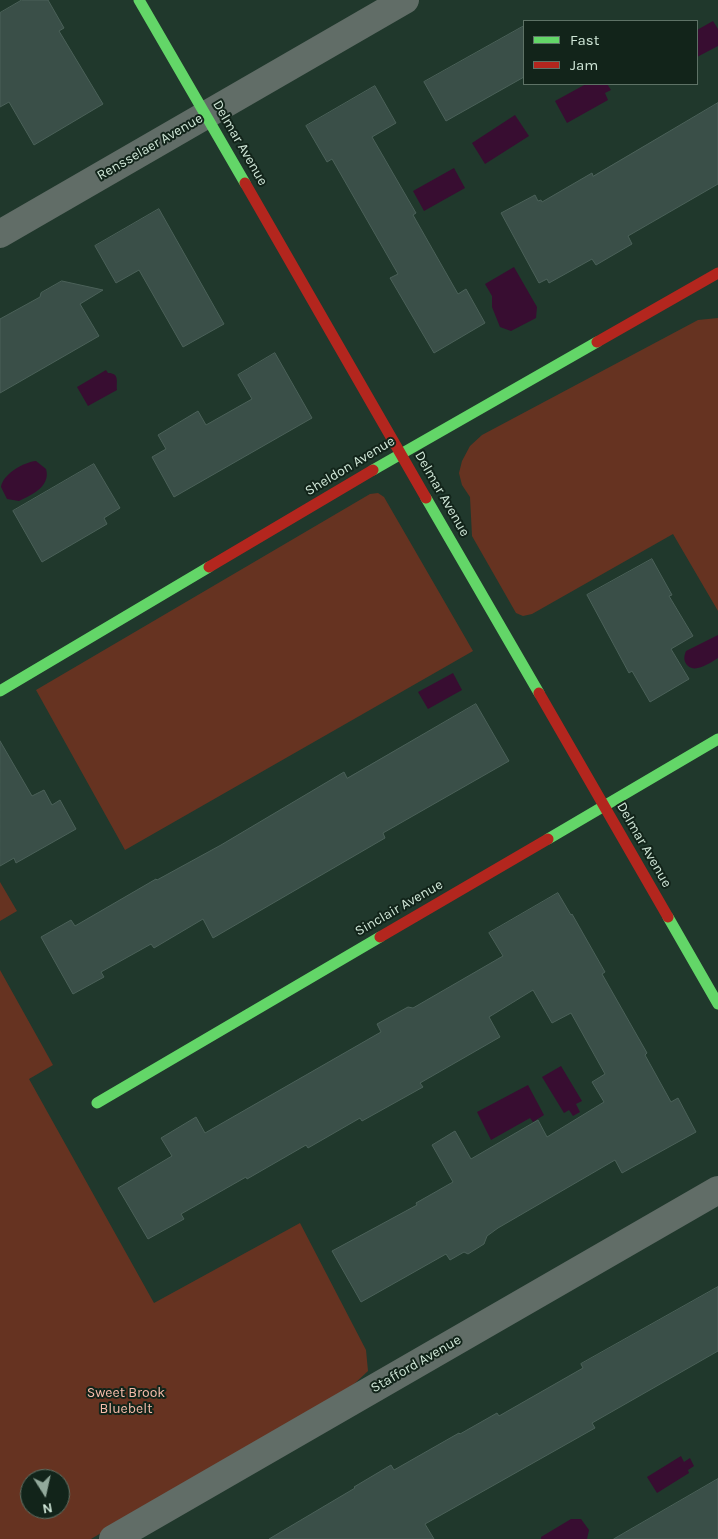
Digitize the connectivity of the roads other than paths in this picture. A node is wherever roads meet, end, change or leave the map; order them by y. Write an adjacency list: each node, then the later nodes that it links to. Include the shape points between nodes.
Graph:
1 (140, 0): 3 (street, Delmar Avenue)
2 (405, 0): 3 (street, Rensselaer Avenue)
3 (206, 115): 4 (street, Rensselaer Avenue); 6 (street, Delmar Avenue)
4 (0, 234)
5 (718, 273): 6 (street, Sheldon Avenue)
6 (401, 453): 7 (street, Sheldon Avenue); 9 (street, Delmar Avenue)
7 (0, 691)
8 (718, 739): 9 (street, Sinclair Avenue)
9 (604, 805): 10 (street, Delmar Avenue); 11 (street, Sinclair Avenue)
10 (718, 1004)
11 (97, 1103)
12 (718, 1190): 13 (street, Stafford Avenue)
13 (113, 1539)

